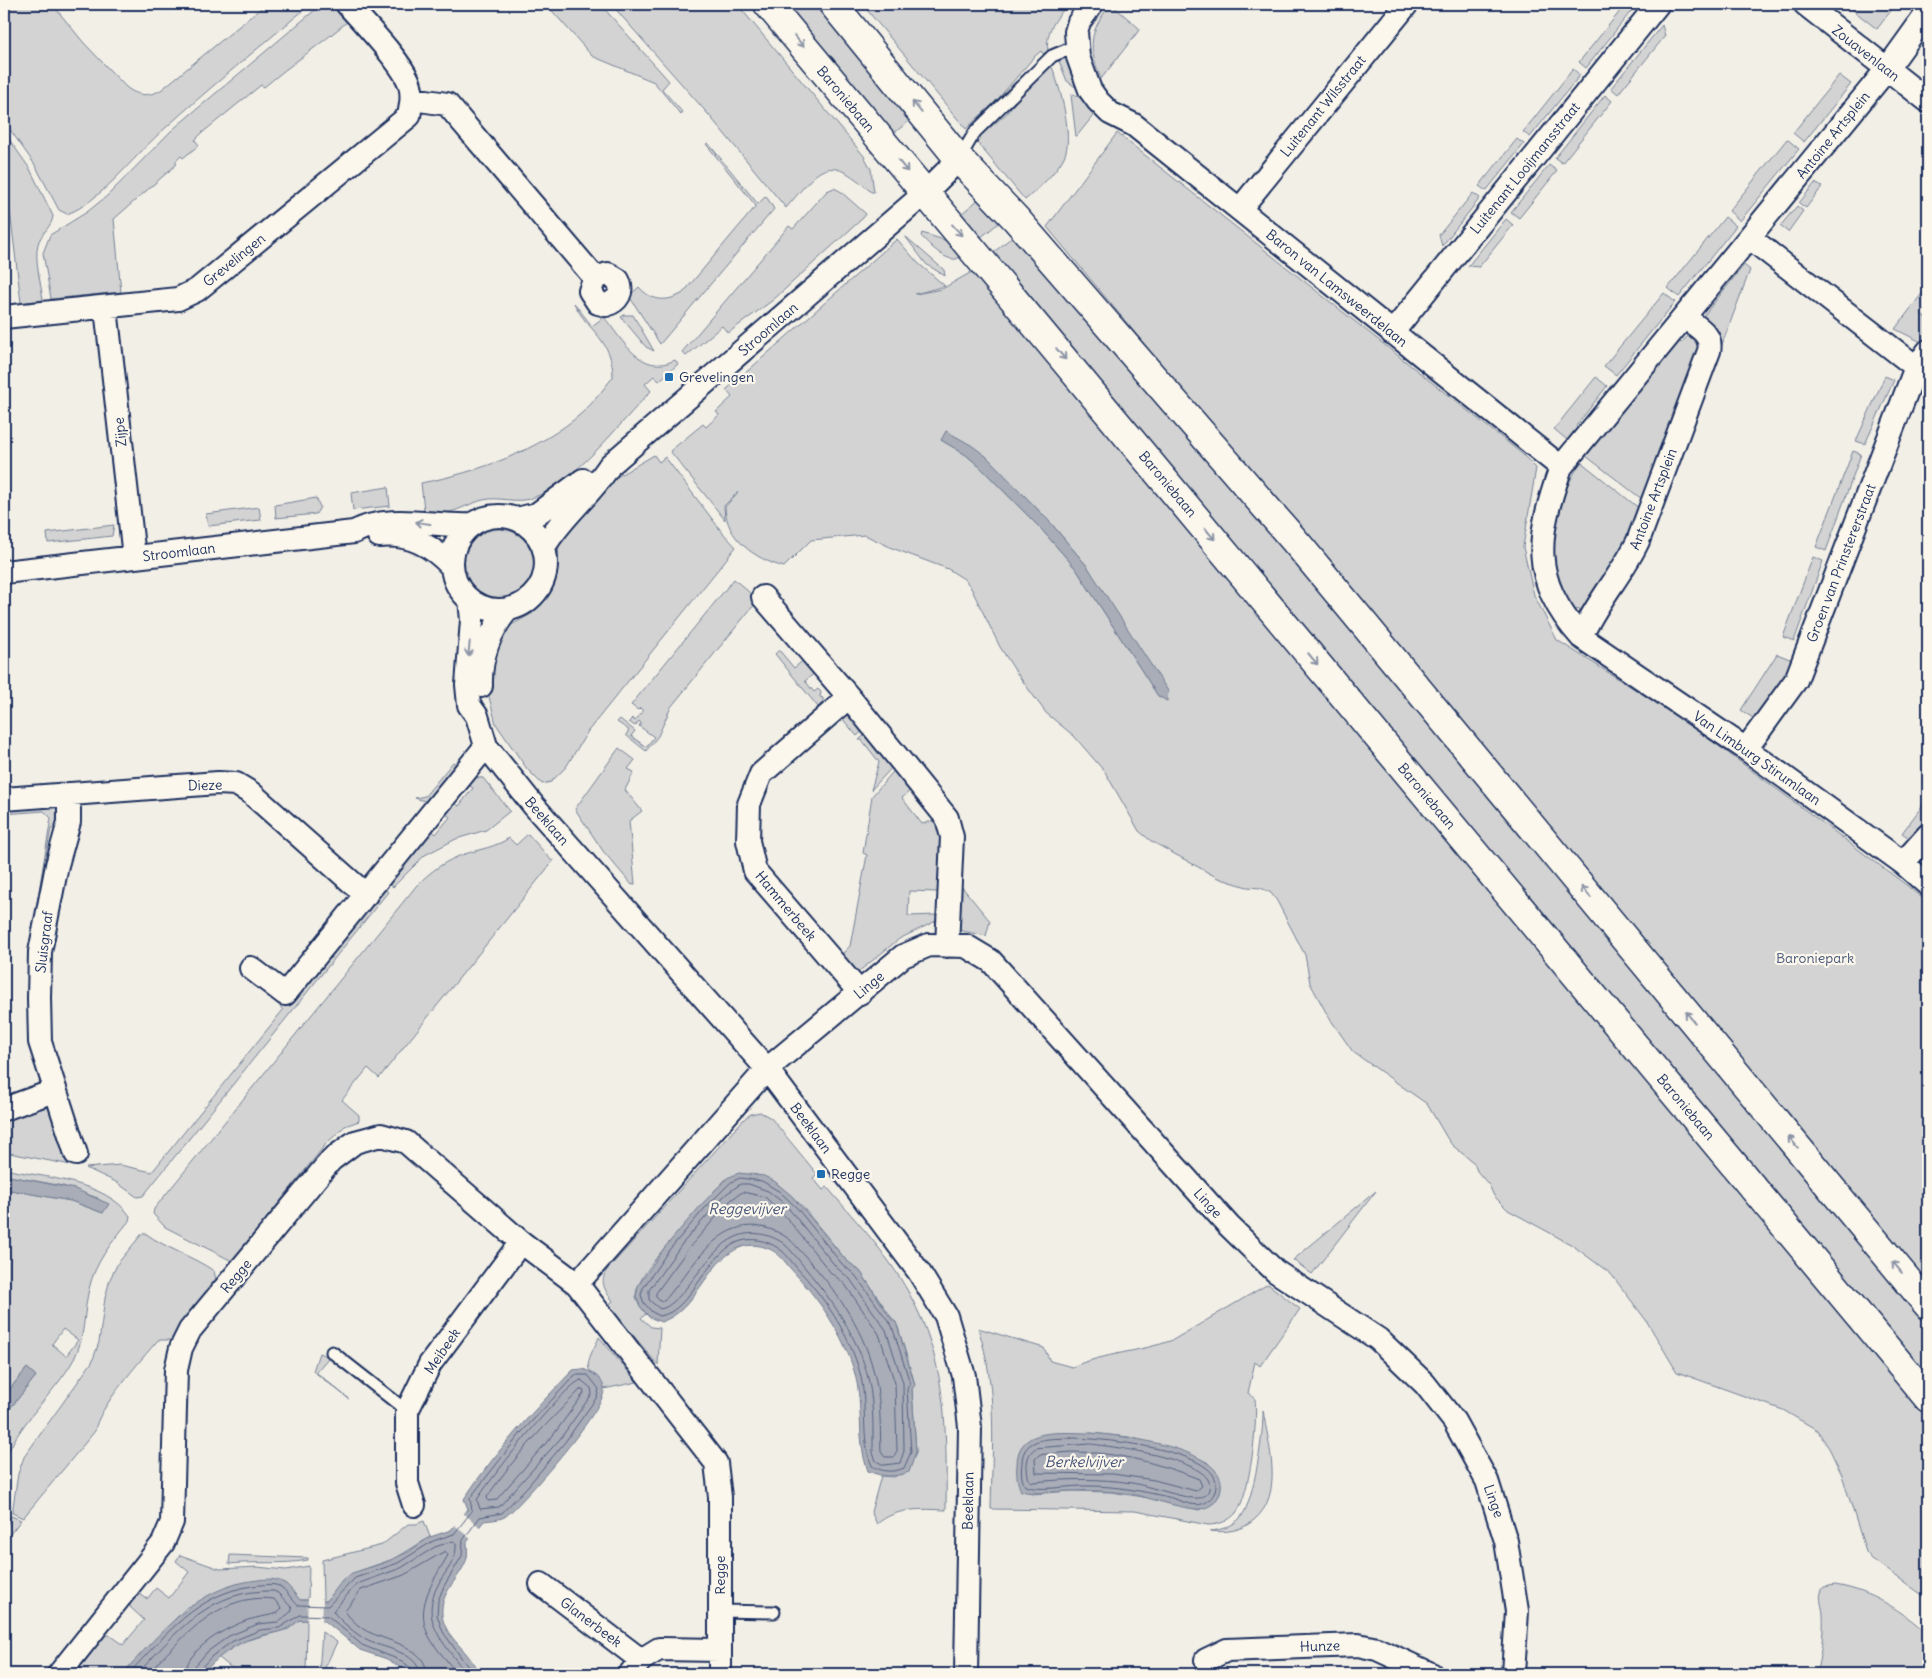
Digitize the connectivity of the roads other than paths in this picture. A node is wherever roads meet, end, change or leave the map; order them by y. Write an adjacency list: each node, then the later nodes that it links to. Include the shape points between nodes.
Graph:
1 (347, 4): 11 (street, via 402,69 410,83)
2 (768, 4): 14 (main road, Baroniebaan, one-way to 14)
3 (833, 4): 13 (main road, one-way to 3)
4 (1092, 4): 9 (street, via 1079,22)
5 (1406, 4): 15 (street, Luitenant Wilsstraat)
6 (1658, 4): 21 (street, Luitenant Looijmansstraat)
7 (1805, 4): 10 (street, Zouavenlaan)
8 (1928, 12): 10 (street, Antoine Artsplein)
9 (1076, 46): 13 (lane, via 1052,56 975,132); 15 (street, Baron van Lamsweerdelaan, via 1090,90 1110,113 1134,125)
10 (1886, 69): 12 (street, Zouavenlaan); 16 (street, Antoine Artsplein)
11 (412, 99): 17 (street, via 447,104); 18 (street, Grevelingen, via 409,116 197,290 178,299)
12 (1928, 101)
13 (959, 159): 14 (street); 55 (main road, one-way to 13, via 1301,548 1016,219)
14 (925, 193): 23 (street, Stroomlaan); 57 (main road, Baroniebaan, one-way to 57)
15 (1240, 209): 21 (street, Baron van Lamsweerdelaan)
16 (1750, 238): 20 (street, Antoine Artsplein); 22 (street, Groen van Prinstererstraat)
17 (595, 278)
18 (106, 308): 19 (street, Grevelingen); 29 (street, Zijpe)
19 (4, 317)
20 (1684, 317): 24 (street, Antoine Artsplein); 35 (street, Antoine Artsplein, via 1708,336 1709,351 1638,541 1591,615)
21 (1392, 333): 24 (street, Baron van Lamsweerdelaan)
22 (1922, 359): 39 (street, Groen van Prinstererstraat, via 1796,680)
23 (610, 465): 25 (street, Stroomlaan, via 592,474 537,514); 28 (street, Stroomlaan, via 599,482 554,530)
24 (1561, 467): 35 (street, Antoine Artsplein, via 1542,530 1541,553 1552,597)
25 (517, 519): 26 (street, via 498,516); 28 (street, via 533,530)
26 (472, 525): 27 (street, Stroomlaan, one-way to 27, via 390,522 367,525); 30 (street, via 454,549)
27 (354, 532): 29 (street, Stroomlaan); 30 (street, Stroomlaan, via 366,537 388,535 421,542 438,552)
28 (544, 547): 34 (street, via 546,568 540,587 526,602)
29 (134, 557): 31 (street, Stroomlaan)
30 (452, 567): 33 (street, via 458,586)
31 (4, 572)
32 (763, 597): 36 (street)
33 (470, 600): 34 (street, via 487,608); 37 (street, Beeklaan, one-way to 37, via 472,620 467,685 469,705)
34 (507, 610): 37 (street, Beeklaan, via 496,624 486,647)
35 (1581, 637): 39 (street, Van Limburg Stirumlaan)
36 (849, 697): 46 (street, via 947,818 952,837); 48 (street, Hammerbeek, via 761,774 749,804 748,841 755,871)
37 (477, 716): 38 (street, Beeklaan)
38 (486, 746): 45 (street); 49 (street, Beeklaan, via 534,806)
39 (1746, 749): 43 (street, Van Limburg Stirumlaan)
40 (69, 794): 41 (street, Dieze); 45 (street, Dieze, via 236,784 251,793); 50 (street, Sluisgraaf, via 69,822 56,865 40,952 40,1042)
41 (4, 799)
42 (1928, 835): 43 (street)
43 (1903, 863): 44 (street, Van Limburg Stirumlaan)
44 (1928, 886)
45 (366, 896): 47 (street, via 285,994)
46 (947, 946): 48 (street, Linge, via 929,945 903,956); 70 (street, Linge, via 966,946 991,962 1223,1219 1275,1271 1378,1339 1405,1363 1448,1413 1477,1458 1504,1532 1517,1611)
47 (251, 968)
48 (860, 993): 49 (street, Linge)
49 (767, 1069): 54 (street); 68 (street, Beeklaan, via 919,1272 946,1316 964,1376 970,1428)
50 (54, 1091): 51 (street); 52 (street, Sluisgraaf)
51 (4, 1109)
52 (76, 1154)
53 (521, 1242): 54 (street, Regge); 58 (street, Meibeek, via 430,1364); 66 (street, Regge, via 406,1142 381,1134 355,1142 331,1160 190,1330 181,1348 176,1370 172,1522 163,1543)
54 (577, 1284): 61 (street, Regge, via 716,1463 720,1497)
55 (1928, 1305)
56 (332, 1352): 58 (lane)
57 (1928, 1398)
58 (407, 1411): 59 (street, Meibeek, via 407,1483)
59 (414, 1505)
60 (541, 1584): 65 (street, Glanerbeek)
61 (720, 1611): 62 (lane); 63 (street, Regge)
62 (774, 1612)
63 (720, 1650): 65 (street, Glanerbeek, via 659,1649); 67 (street, Regge)
64 (1206, 1660): 69 (street, Hunze, via 1227,1650 1358,1645 1377,1649)
65 (635, 1667)
66 (59, 1674)
67 (720, 1674)
68 (966, 1674)
69 (1431, 1674)
70 (1513, 1674)

